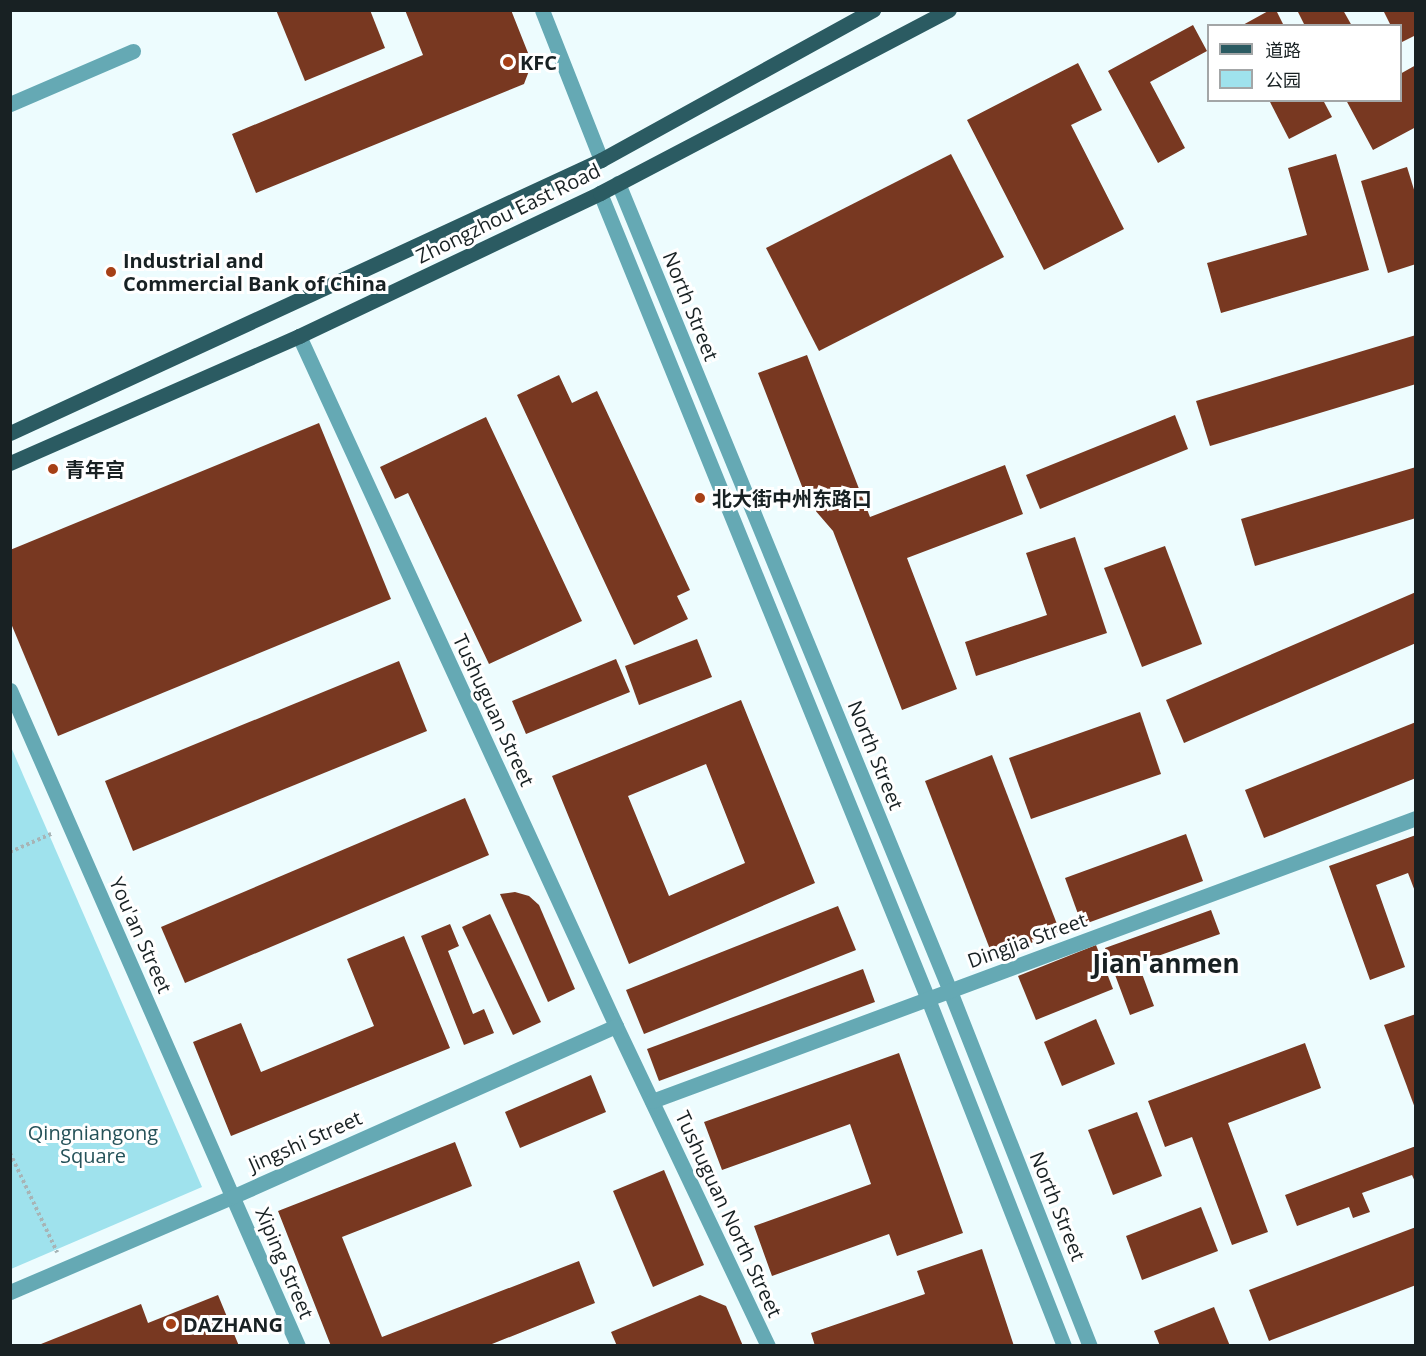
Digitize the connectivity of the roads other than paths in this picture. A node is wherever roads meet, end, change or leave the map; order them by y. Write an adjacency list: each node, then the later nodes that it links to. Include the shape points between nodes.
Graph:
1 (542, 10): 6 (street)
2 (873, 10): 6 (main road, Zhongzhou East Road)
3 (950, 10): 7 (main road, Zhongzhou East Road)
4 (133, 51): 5 (street)
5 (10, 104)
6 (602, 160): 10 (main road, Zhongzhou East Road)
7 (618, 183): 8 (main road, Zhongzhou East Road); 14 (street, North Street)
8 (600, 193): 9 (main road, Zhongzhou East Road); 15 (street)
9 (299, 336): 11 (main road, Zhongzhou East Road); 16 (street, Tushuguan Street)
10 (10, 433)
11 (10, 463)
12 (10, 690): 18 (street, You'an Street)
13 (1416, 818): 14 (street, Dingjia Street)
14 (950, 991): 15 (street, Dingjia Street); 23 (street, North Street)
15 (928, 999): 17 (street, Dingjia Street); 22 (street)
16 (616, 1026): 17 (street, Tushuguan Street); 18 (street, Jingshi Street)
17 (652, 1101): 21 (street, Tushuguan North Street)
18 (234, 1196): 19 (street, Jingshi Street); 20 (street, Xiping Street)
19 (10, 1292)
20 (298, 1346)
21 (768, 1346)
22 (1064, 1346)
23 (1090, 1346)

